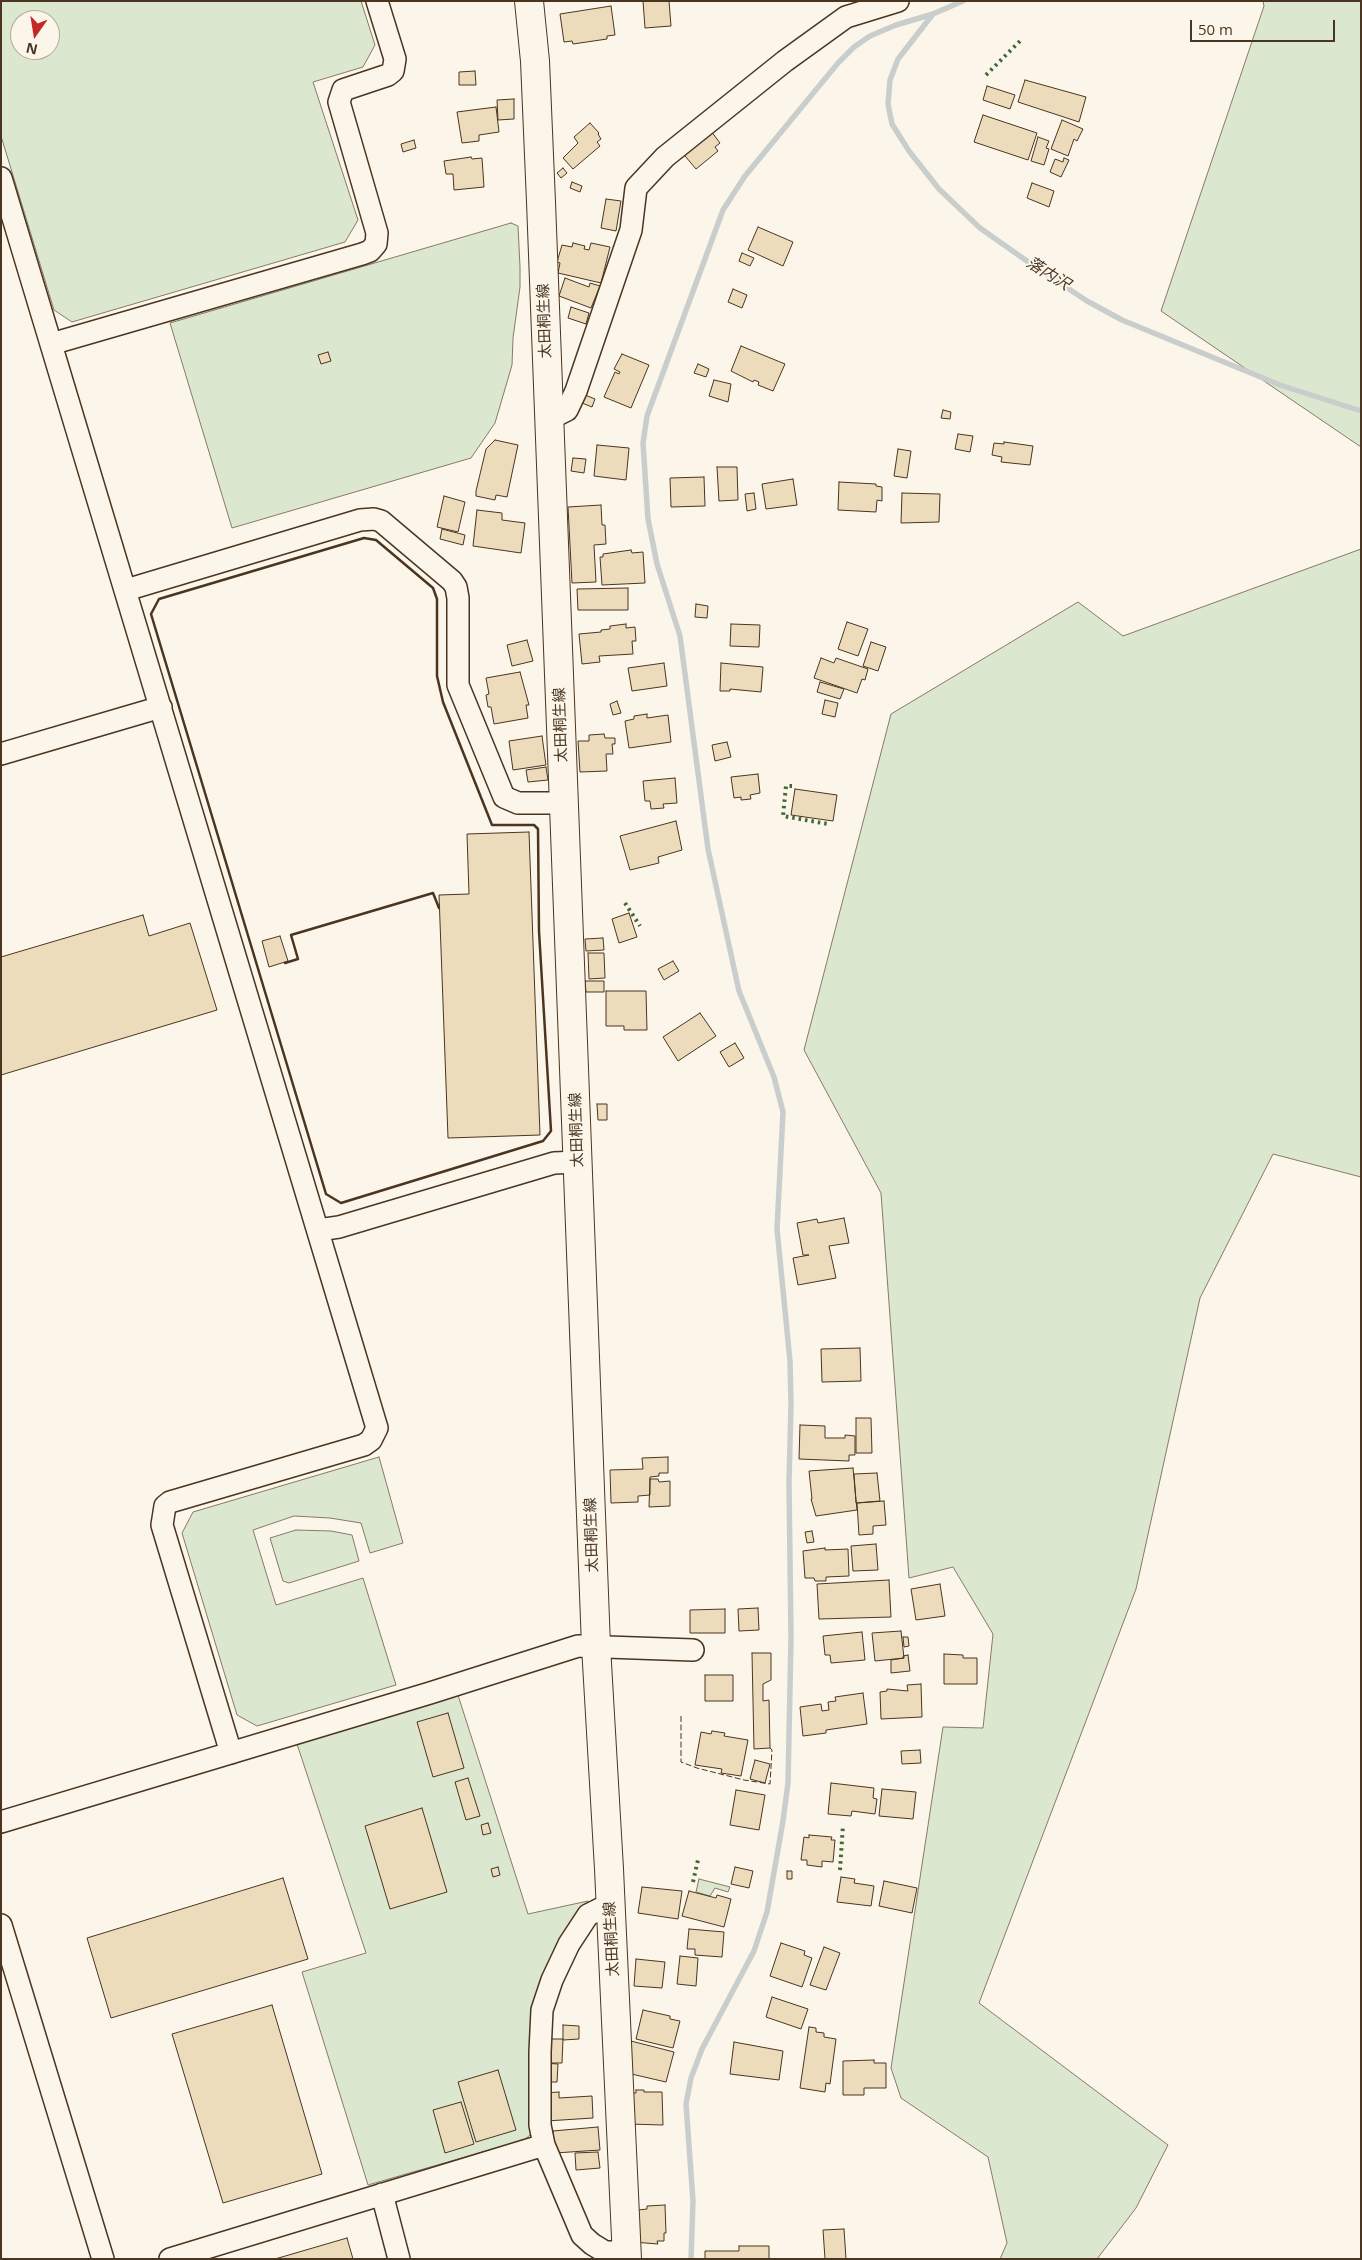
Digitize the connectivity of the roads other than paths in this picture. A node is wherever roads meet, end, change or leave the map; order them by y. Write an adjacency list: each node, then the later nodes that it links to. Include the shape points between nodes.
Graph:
1 (377, 1): 5 (street, via 395,59 393,71 344,90 338,102 376,233 376,244 370,251)
2 (529, 1): 6 (main road, 太田桐生線, via 535,61)
3 (898, 1): 6 (street, via 846,17 785,61 665,158 636,188 631,230 576,391 567,410)
4 (1, 178): 5 (street)
5 (51, 344): 7 (street)
6 (549, 420): 10 (main road, 太田桐生線)
7 (126, 590): 8 (street); 10 (street, via 360,520 381,521 452,581 456,588 458,685 504,797 518,803)
8 (160, 707): 9 (street); 12 (street)
9 (1, 754)
10 (564, 803): 11 (main road, 太田桐生線)
11 (578, 1162): 12 (street, via 554,1163 339,1228); 13 (main road, 太田桐生線)
12 (318, 1230): 15 (street, via 376,1421 375,1435 364,1445 170,1502 163,1511 162,1525)
13 (596, 1646): 14 (street); 15 (street, via 578,1646); 17 (main road, 太田桐生線)
14 (693, 1650)
15 (231, 1753): 16 (street)
16 (1, 1822)
17 (610, 1904): 19 (street, via 588,1915 569,1944 542,2010 540,2126); 21 (main road, 太田桐生線)
18 (1, 1926): 22 (street)
19 (544, 2145): 20 (street); 21 (street, via 582,2235 605,2252)
20 (382, 2194): 23 (street); 24 (street)
21 (626, 2255)
22 (103, 2259)
23 (170, 2259)
24 (399, 2259)

